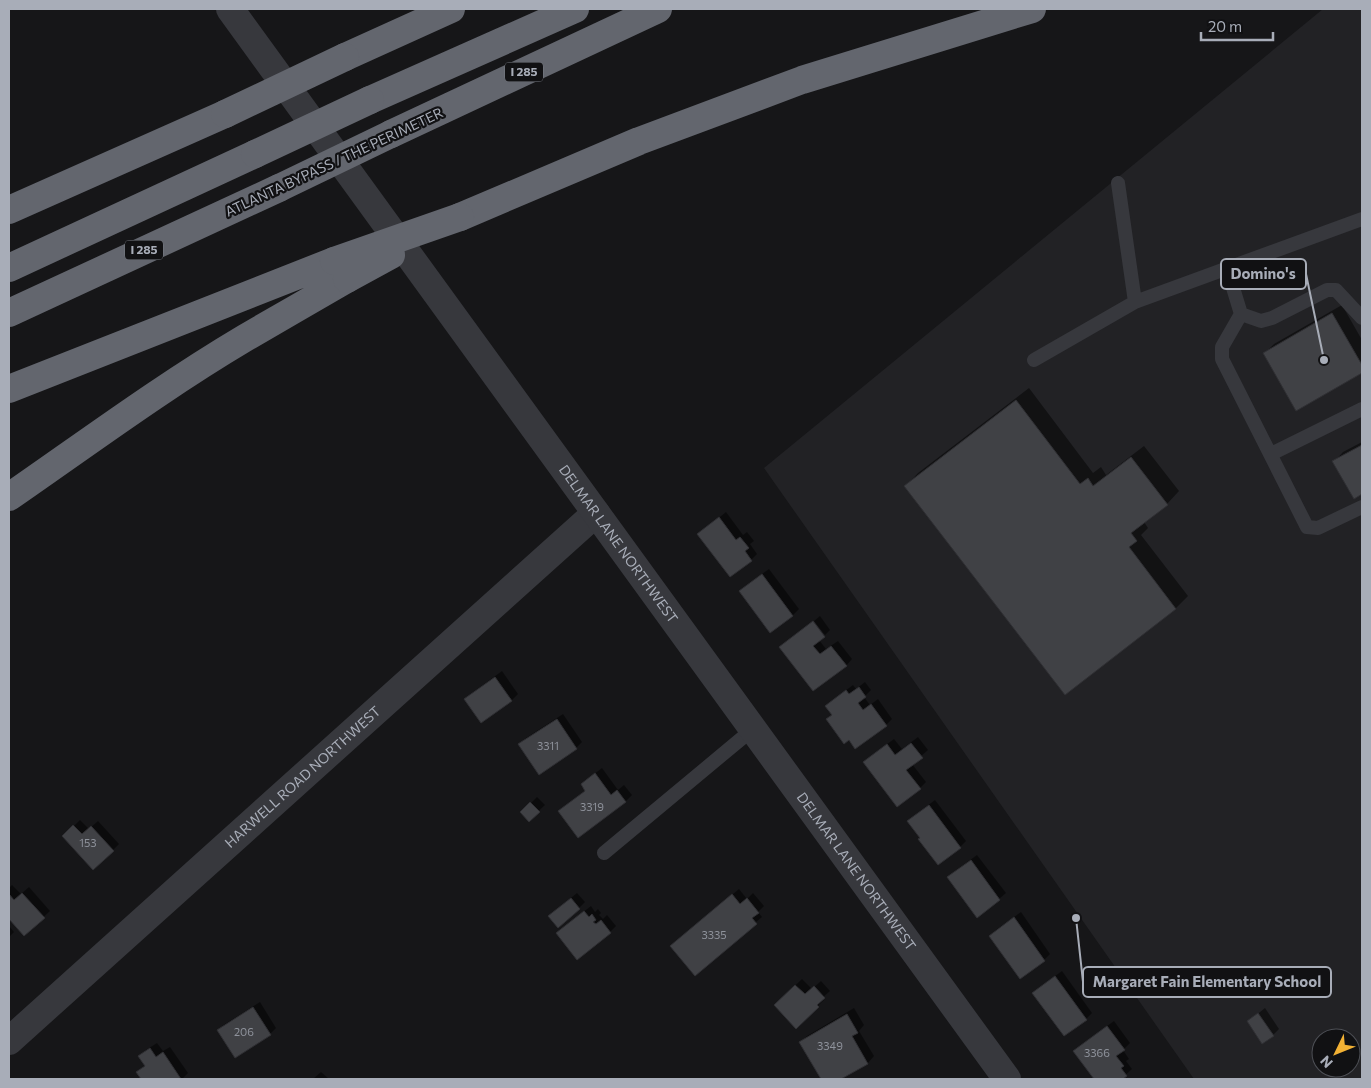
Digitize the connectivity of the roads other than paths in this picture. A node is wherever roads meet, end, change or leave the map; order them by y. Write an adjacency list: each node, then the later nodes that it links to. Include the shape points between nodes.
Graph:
1 (230, 9): 22 (street, DELMAR LANE NORTHWEST)
2 (451, 9): 7 (highway, bridge)
3 (575, 9): 9 (highway, bridge, via 370,100)
4 (658, 9): 13 (highway, ATLANTA BYPASS / THE PERIMETER / I 285, bridge)
5 (1032, 9): 11 (highway, bridge, via 784,87 639,141)
6 (1118, 183): 12 (lane)
7 (9, 210)
8 (1362, 219): 10 (lane)
9 (9, 268)
10 (1227, 268): 12 (lane); 14 (lane)
11 (341, 270): 17 (highway); 20 (highway)
12 (1135, 302): 16 (lane)
13 (9, 313)
14 (1241, 314): 15 (lane, via 1262,321 1327,290 1336,290); 19 (lane, via 1222,347 1222,359)
15 (1362, 318)
16 (1034, 360)
17 (9, 388)
18 (1362, 409): 19 (lane)
19 (1271, 454): 21 (lane, via 1308,527 1318,528)
20 (9, 497)
21 (1362, 507)
22 (596, 513): 23 (street, DELMAR LANE NORTHWEST); 25 (street, HARWELL ROAD NORTHWEST)
23 (753, 729): 24 (lane); 26 (street, DELMAR LANE NORTHWEST)
24 (604, 854)
25 (9, 1041)
26 (1007, 1079)

